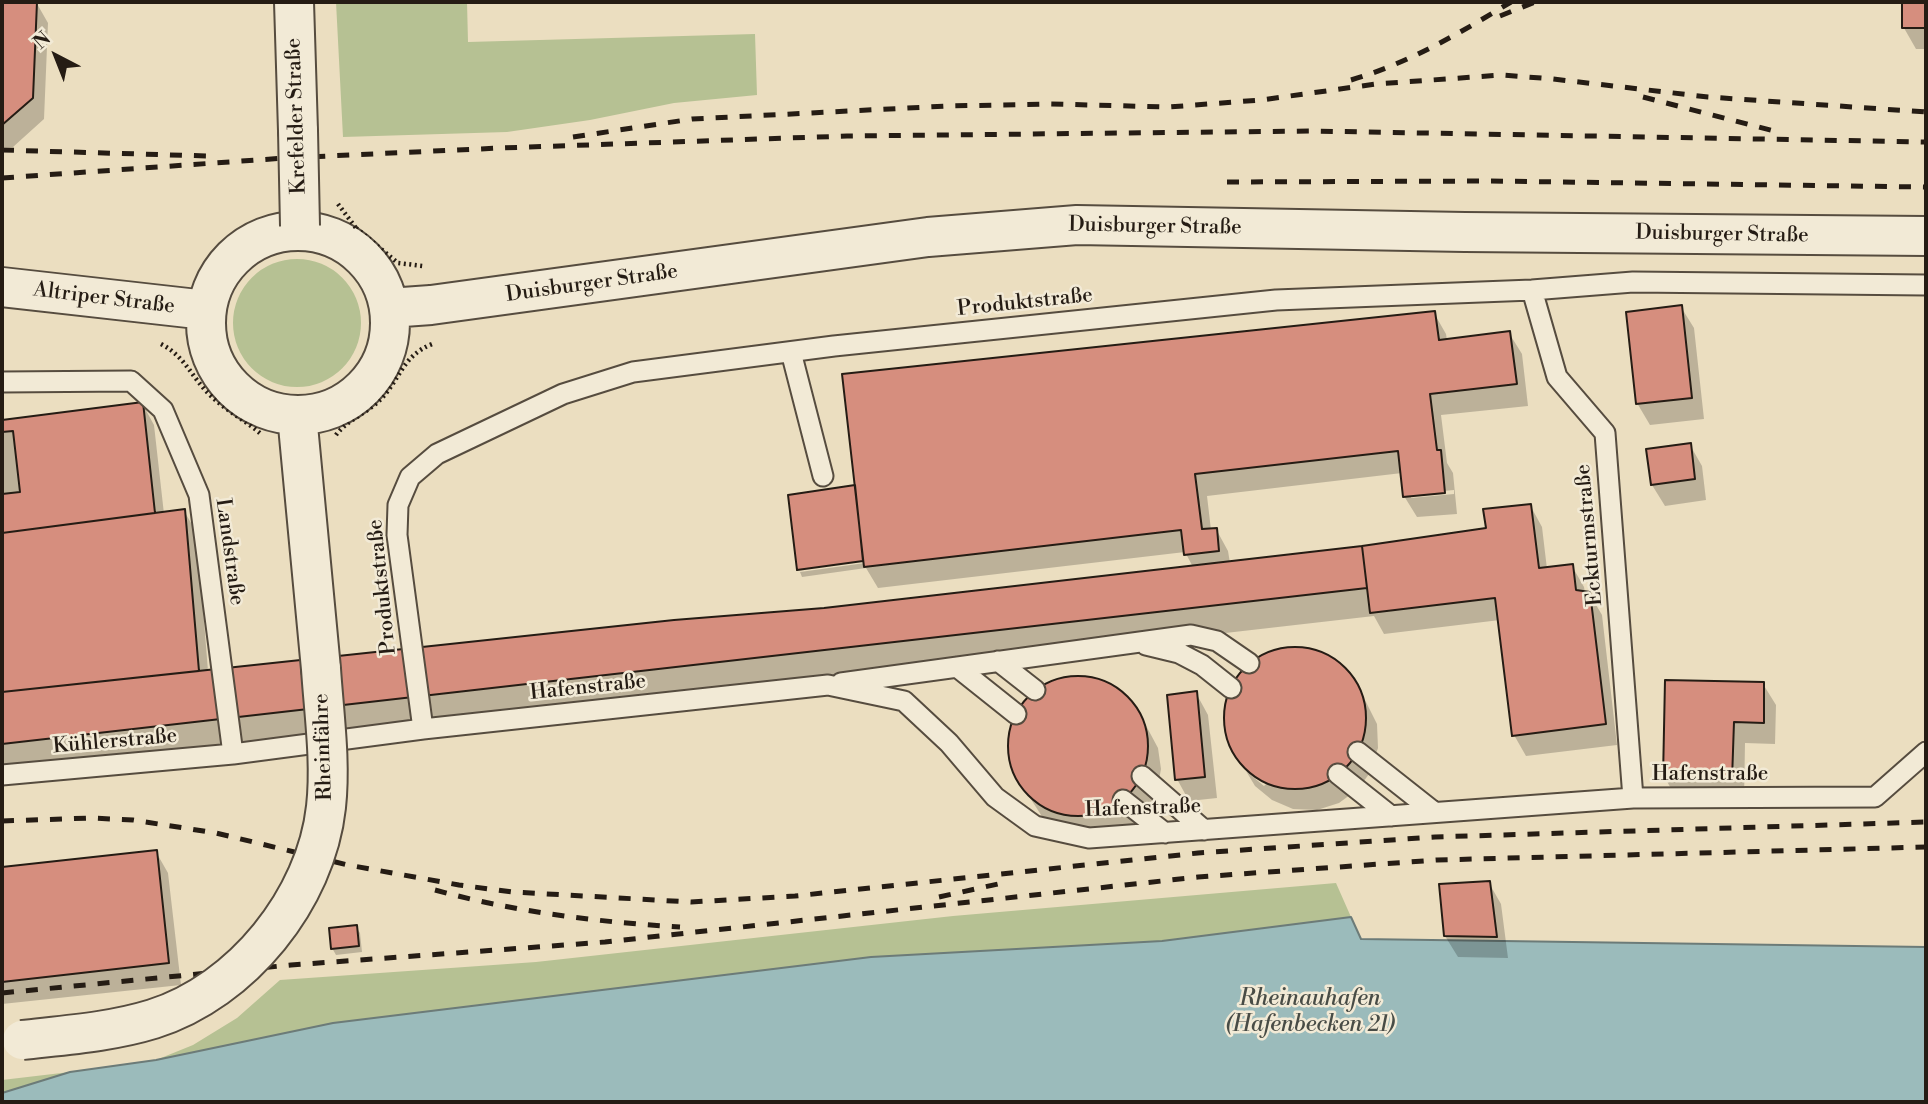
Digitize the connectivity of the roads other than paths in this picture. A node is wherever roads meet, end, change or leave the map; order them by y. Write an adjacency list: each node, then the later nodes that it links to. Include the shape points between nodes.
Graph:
1 (294, 2): 2 (street, Krefelder Straße, bridge)
2 (300, 228): 7 (street, via 346,244 365,259 380,279); 8 (street, via 255,241 235,255 220,273)
3 (1926, 236): 7 (street, Duisburger Straße, via 1077,225 928,237)
4 (1926, 285): 6 (lane, Produktstraße, via 1633,282)
5 (2, 287): 8 (street, Altriper Straße)
6 (1532, 290): 9 (lane, Produktstraße, via 1276,300); 28 (lane, Eckturmstraße, via 1557,377 1605,433)
7 (389, 308): 11 (street, via 391,329 384,356 370,381 350,400 325,412)
8 (206, 310): 11 (street, via 207,339 223,378 256,405)
9 (791, 352): 12 (lane); 21 (lane, Produktstraße, via 632,372 563,394 437,454 410,477 398,505 397,535)
10 (2, 382): 24 (lane, Landstraße, via 131,381 163,410 199,495)
11 (297, 415): 34 (street, Rheinfähre, bridge, via 327,756 326,806 314,856 297,896 275,931 244,965 209,993 155,1018 117,1029)
12 (823, 475)
13 (1135, 642): 14 (lane); 15 (lane, via 1191,635 1217,641); 18 (lane, via 1179,653)
14 (998, 661): 16 (lane); 19 (lane)
15 (1249, 663)
16 (957, 667): 17 (lane); 20 (lane)
17 (828, 685): 21 (lane, Hafenstraße); 33 (lane, Hafenstraße, via 904,701 949,743 995,797 1035,826 1089,838)
18 (1231, 688)
19 (1035, 690)
20 (1016, 714)
21 (423, 729): 24 (lane, Hafenstraße)
22 (1358, 752): 30 (lane)
23 (1926, 752): 28 (lane, Hafenstraße, via 1875,797)
24 (233, 754): 25 (lane, Kühlerstraße)
25 (2, 775)
26 (1338, 775): 31 (lane)
27 (1142, 776): 32 (lane)
28 (1633, 798): 30 (lane, Hafenstraße)
29 (1123, 800): 33 (lane)
30 (1434, 812): 31 (lane, Hafenstraße)
31 (1391, 816): 32 (lane, Hafenstraße)
32 (1204, 830): 33 (lane, Hafenstraße)
33 (1166, 833)
34 (2, 1043)

